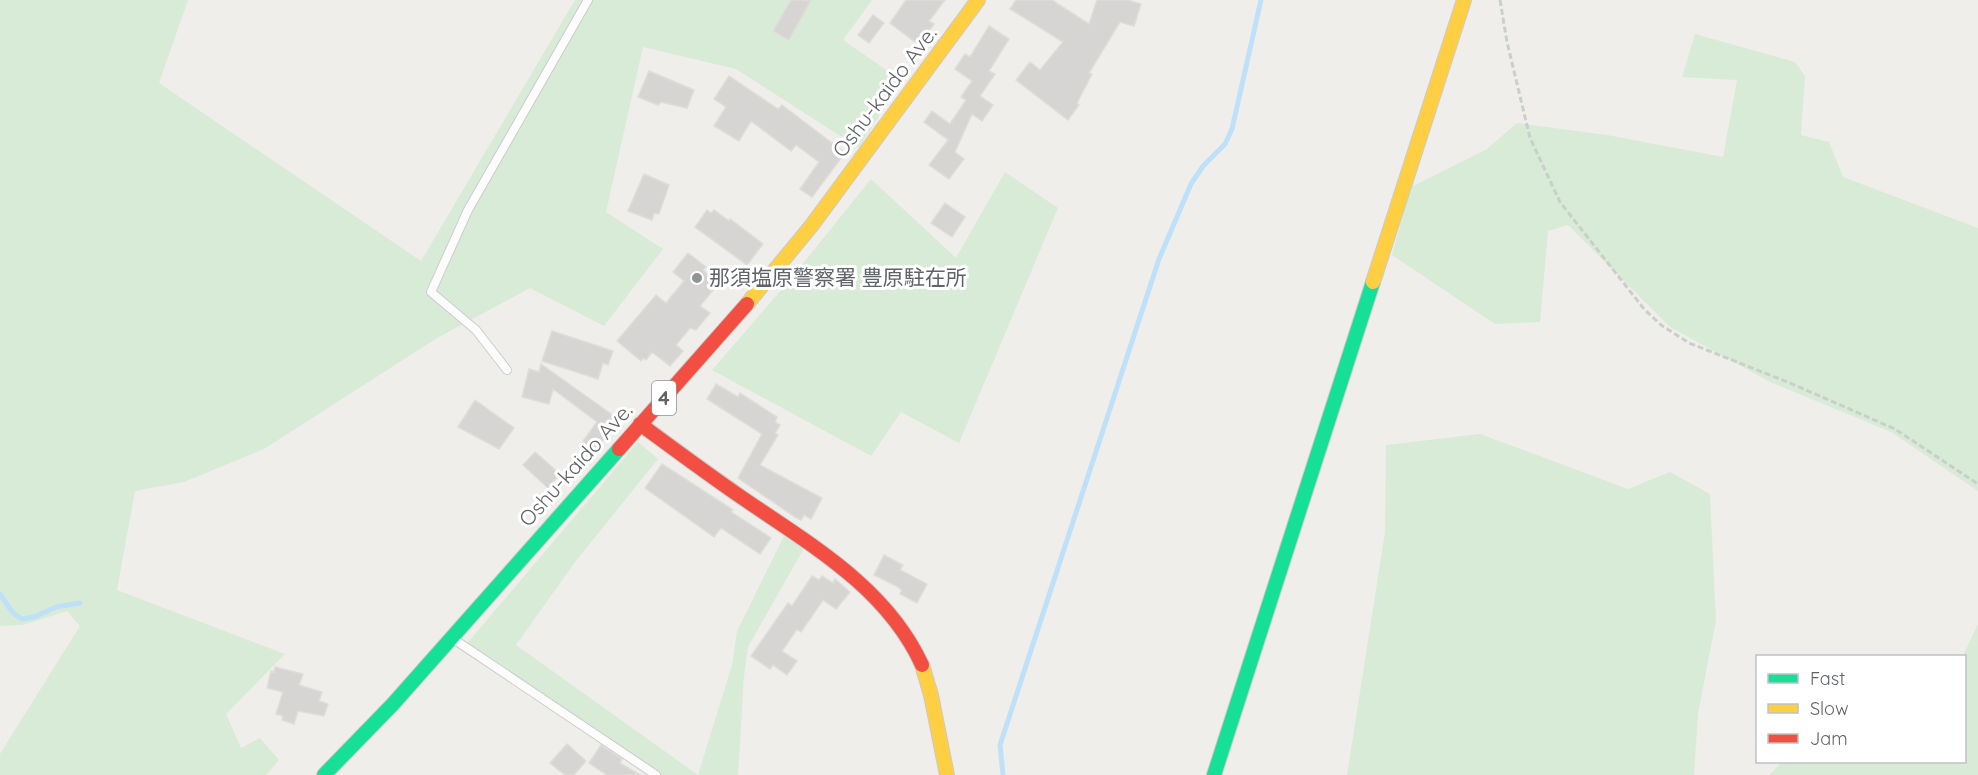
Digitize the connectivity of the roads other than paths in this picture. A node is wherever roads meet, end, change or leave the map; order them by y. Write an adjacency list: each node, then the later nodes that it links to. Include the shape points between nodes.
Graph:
1 (588, 0): 4 (lane, via 468,210 431,292 476,330)
2 (978, 0): 5 (main road, Oshu-kaido Ave. / 4, via 812,225)
3 (1464, 0): 12 (main road)
4 (507, 370)
5 (640, 424): 6 (main road, Oshu-kaido Ave. / 4); 7 (main road, via 815,547 894,616 917,653)
6 (451, 638): 8 (main road, Oshu-kaido Ave. / 4); 9 (lane)
7 (944, 761): 10 (lane); 11 (main road)
8 (324, 775)
9 (656, 775)
10 (934, 775)
11 (947, 775)
12 (1214, 775)

